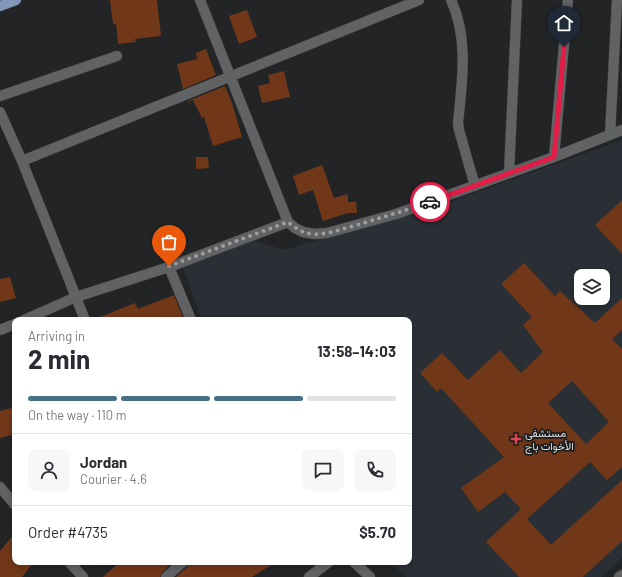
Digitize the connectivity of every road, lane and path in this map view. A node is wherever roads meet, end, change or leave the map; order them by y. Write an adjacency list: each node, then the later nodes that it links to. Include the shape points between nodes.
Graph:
1 (16, 0): 8 (main road)
2 (200, 0): 10 (street)
3 (419, 0): 10 (street)
4 (451, 0): 18 (street, via 459,22 463,51 458,123)
5 (517, 0): 17 (street)
6 (568, 0): 15 (street)
7 (617, 0): 14 (street)
8 (0, 6)
9 (117, 56): 11 (street)
10 (231, 77): 16 (street); 19 (street)
11 (0, 96)
12 (0, 112): 16 (street)
13 (622, 130): 14 (street)
14 (610, 135): 15 (street)
15 (554, 157): 17 (street)
16 (22, 161): 21 (street)
17 (509, 173): 18 (street)
18 (475, 186): 19 (street, via 396,214 327,233 303,232)
19 (288, 222): 20 (street)
20 (169, 266): 21 (street); 24 (street)
21 (76, 297): 22 (street); 23 (street)
22 (31, 317)
23 (84, 317)
24 (189, 317)
25 (12, 325): 26 (street)
26 (0, 330)
27 (0, 487): 28 (street)
28 (12, 501)
29 (71, 565): 34 (street)
30 (180, 565): 35 (street)
31 (325, 565): 36 (street)
32 (357, 565): 37 (street)
33 (622, 575): 38 (street)
34 (83, 577)
35 (166, 577)
36 (309, 577)
37 (370, 577)
38 (620, 577)

